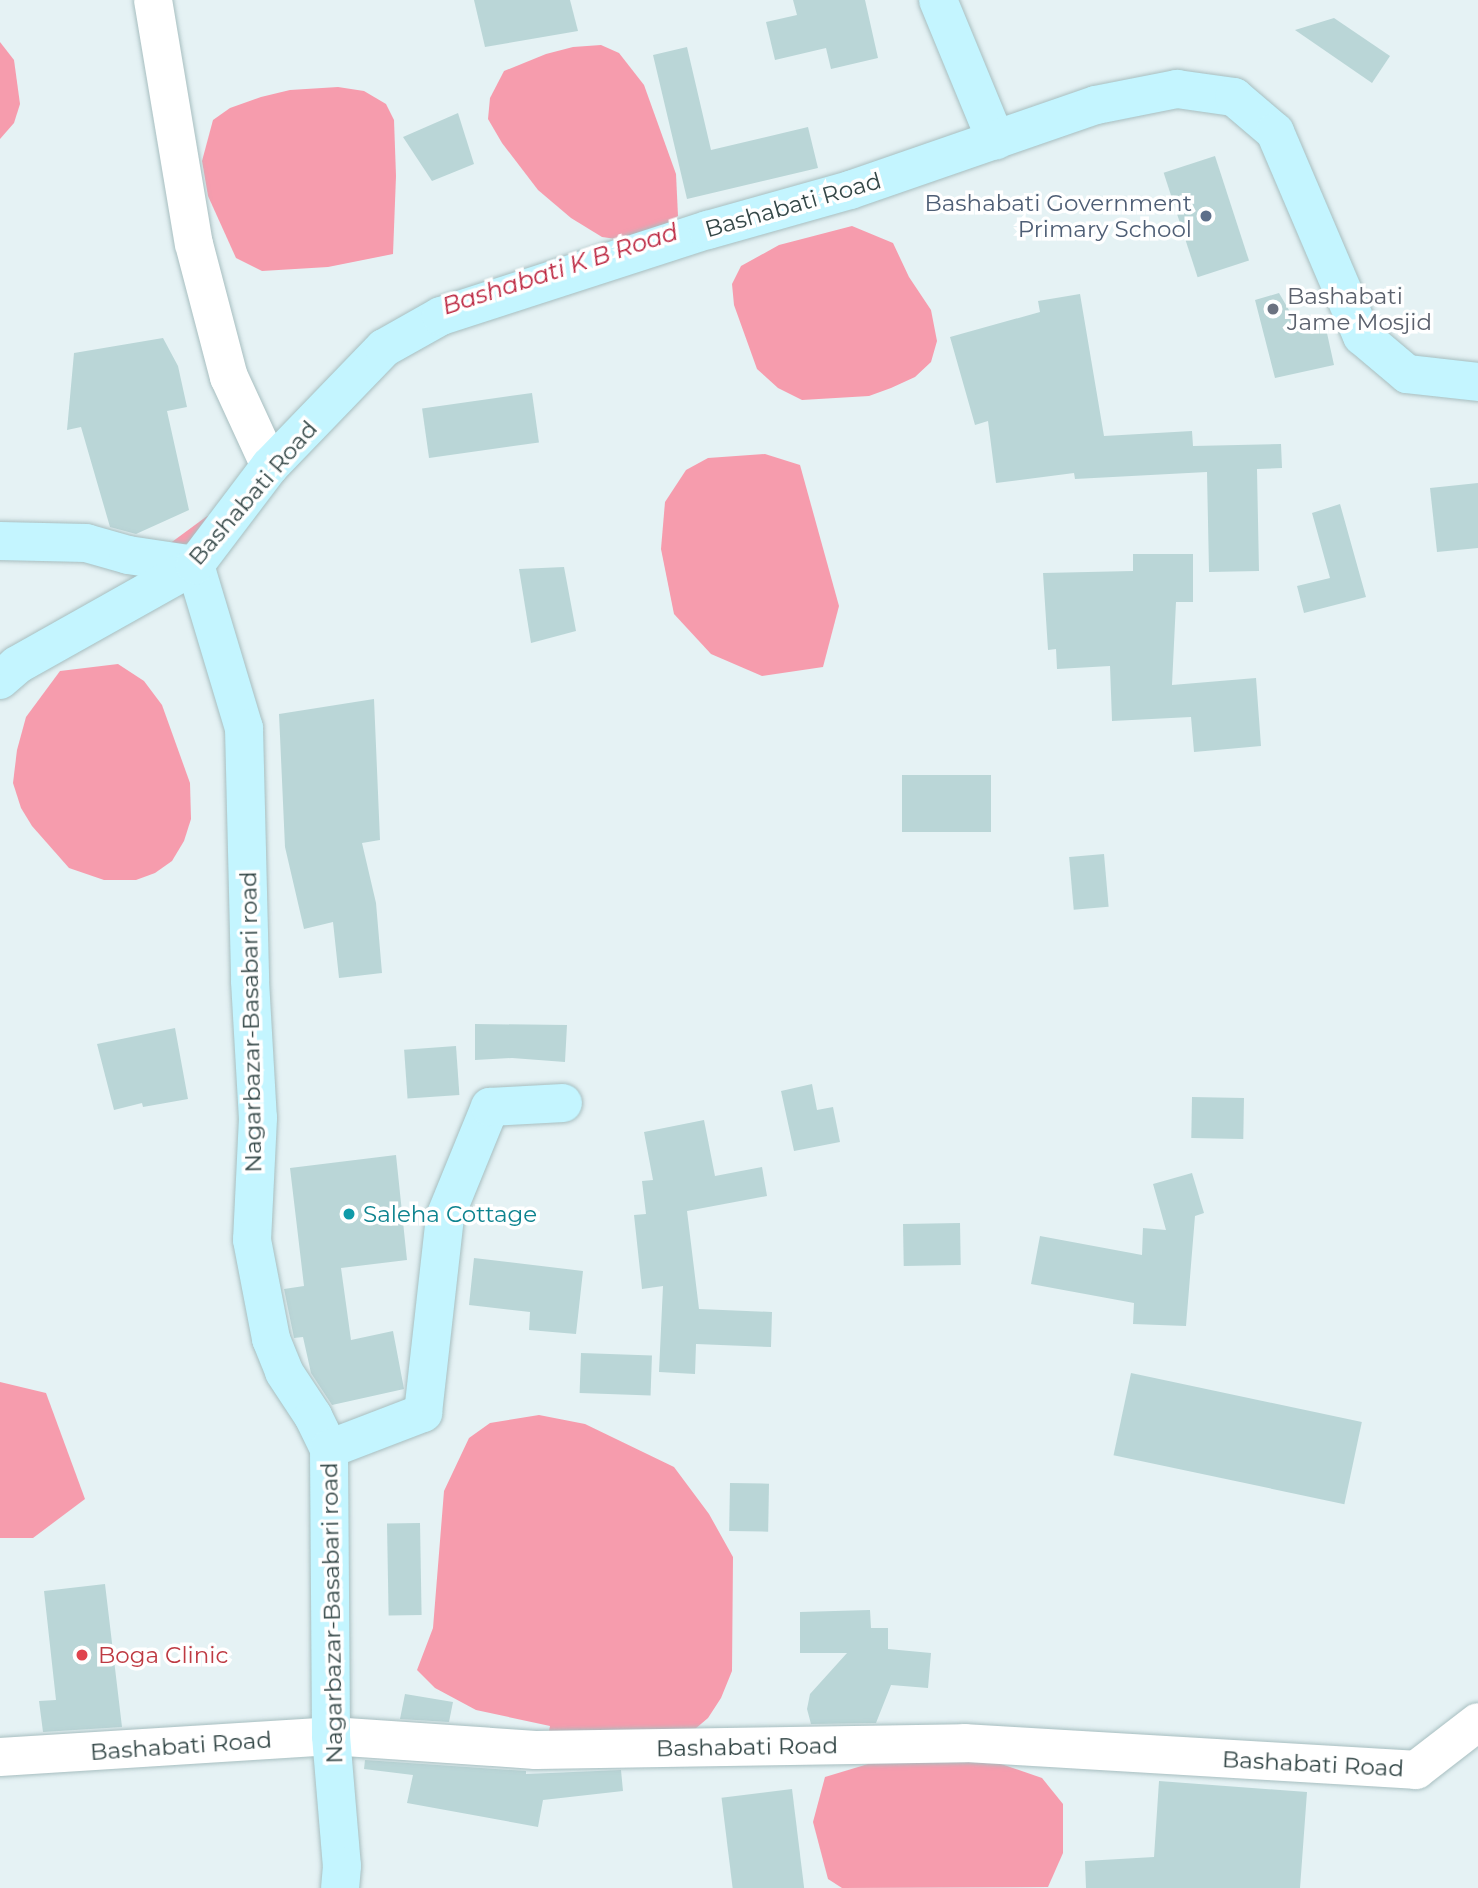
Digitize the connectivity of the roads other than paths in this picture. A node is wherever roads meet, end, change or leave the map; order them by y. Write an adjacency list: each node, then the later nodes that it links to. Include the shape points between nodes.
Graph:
1 (153, 0): 5 (street, via 194,244 229,377)
2 (938, 0): 3 (street)
3 (996, 141): 4 (street, Bashabati Road, via 1096,105 1177,89 1234,97 1275,132 1362,336 1407,374); 5 (street, Bashabati Road, via 440,316 384,348)
4 (1478, 382)
5 (270, 466): 7 (street, Bashabati Road)
6 (0, 541): 7 (street, via 86,543)
7 (195, 565): 8 (street, Bashabati Road, via 17,665); 10 (street, Nagarbazar-Basabari road, via 244,728 258,1118 252,1240 259,1290 284,1372)
8 (0, 680)
9 (564, 1103): 10 (street, via 490,1107 445,1217 423,1413)
10 (329, 1449): 12 (street, Nagarbazar-Basabari road)
11 (1478, 1722): 12 (street, Bashabati Road, via 1416,1770 965,1743 536,1751)
12 (331, 1736): 13 (street, Bashabati Road); 14 (street, Nagarbazar-Basabari road)
13 (0, 1757)
14 (340, 1888)

